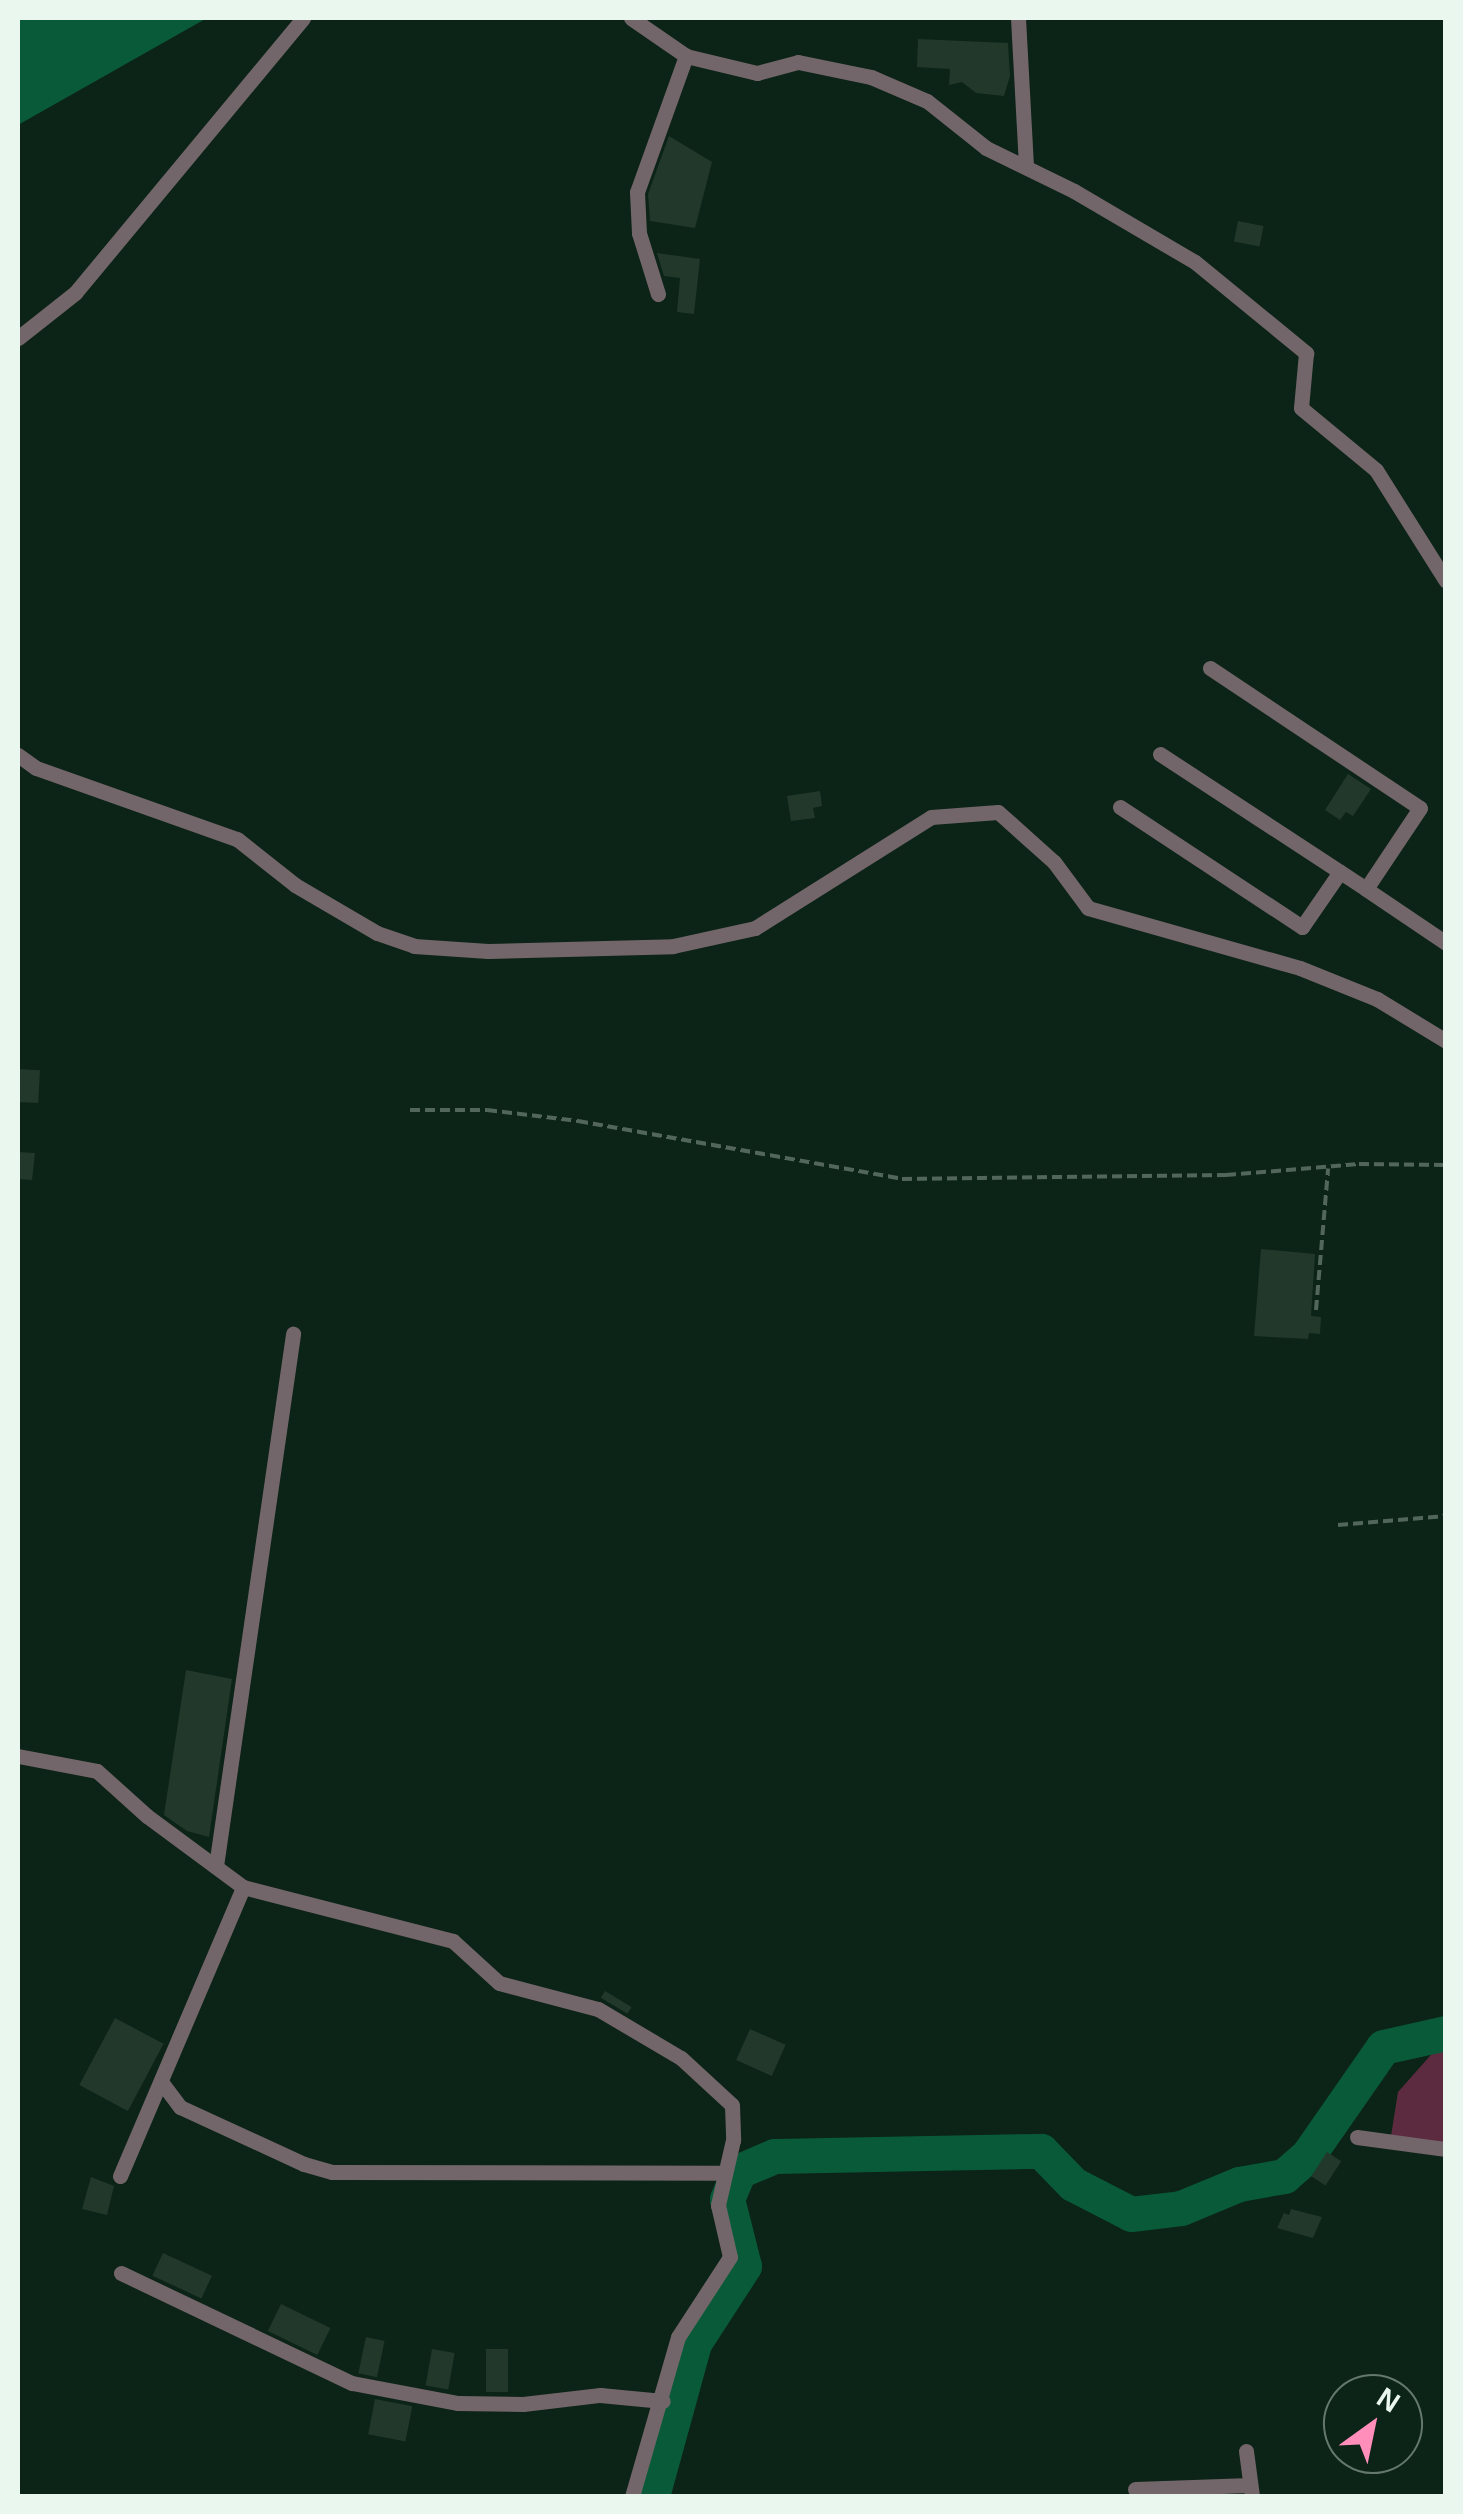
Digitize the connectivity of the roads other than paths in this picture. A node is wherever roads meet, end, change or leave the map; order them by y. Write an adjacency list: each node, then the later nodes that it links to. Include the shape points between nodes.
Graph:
1 (304, 18): 7 (street, via 74,292)
2 (631, 18): 4 (street)
3 (1018, 18): 5 (street)
4 (686, 56): 5 (street, via 757,73 798,62 871,77 927,101 986,148); 6 (street, via 636,202)
5 (1026, 167): 8 (street, via 1196,262 1306,353 1300,408 1376,470)
6 (658, 294)
7 (18, 338)
8 (1446, 581)
9 (1210, 668): 14 (street, via 1420,808)
10 (18, 754): 16 (street, via 36,768 237,839 295,885 377,933 414,946 488,951 673,946 755,928 931,817 998,812 1054,862 1088,908 1300,968 1377,999)
11 (1160, 754): 13 (street)
12 (1120, 807): 13 (street, via 1302,927)
13 (1340, 872): 14 (street)
14 (1366, 890): 15 (street)
15 (1446, 943)
16 (1446, 1041)
17 (293, 1334): 19 (street)
18 (18, 1756): 19 (street, via 97,1771)
19 (216, 1866): 20 (street)
20 (242, 1887): 21 (street); 24 (street, via 453,1941 499,1982 598,2009 664,2048 732,2105 733,2140)
21 (162, 2083): 24 (street, via 180,2107 332,2172); 25 (street)
22 (1357, 2137): 23 (street)
23 (1446, 2149)
24 (722, 2173): 27 (street, via 718,2205 730,2257 678,2337)
25 (120, 2176)
26 (120, 2273): 27 (street, via 352,2382 458,2403 600,2395)
27 (662, 2402): 31 (street)
28 (1246, 2451): 30 (street)
29 (1135, 2489): 30 (street)
30 (1251, 2491)
31 (632, 2496)

